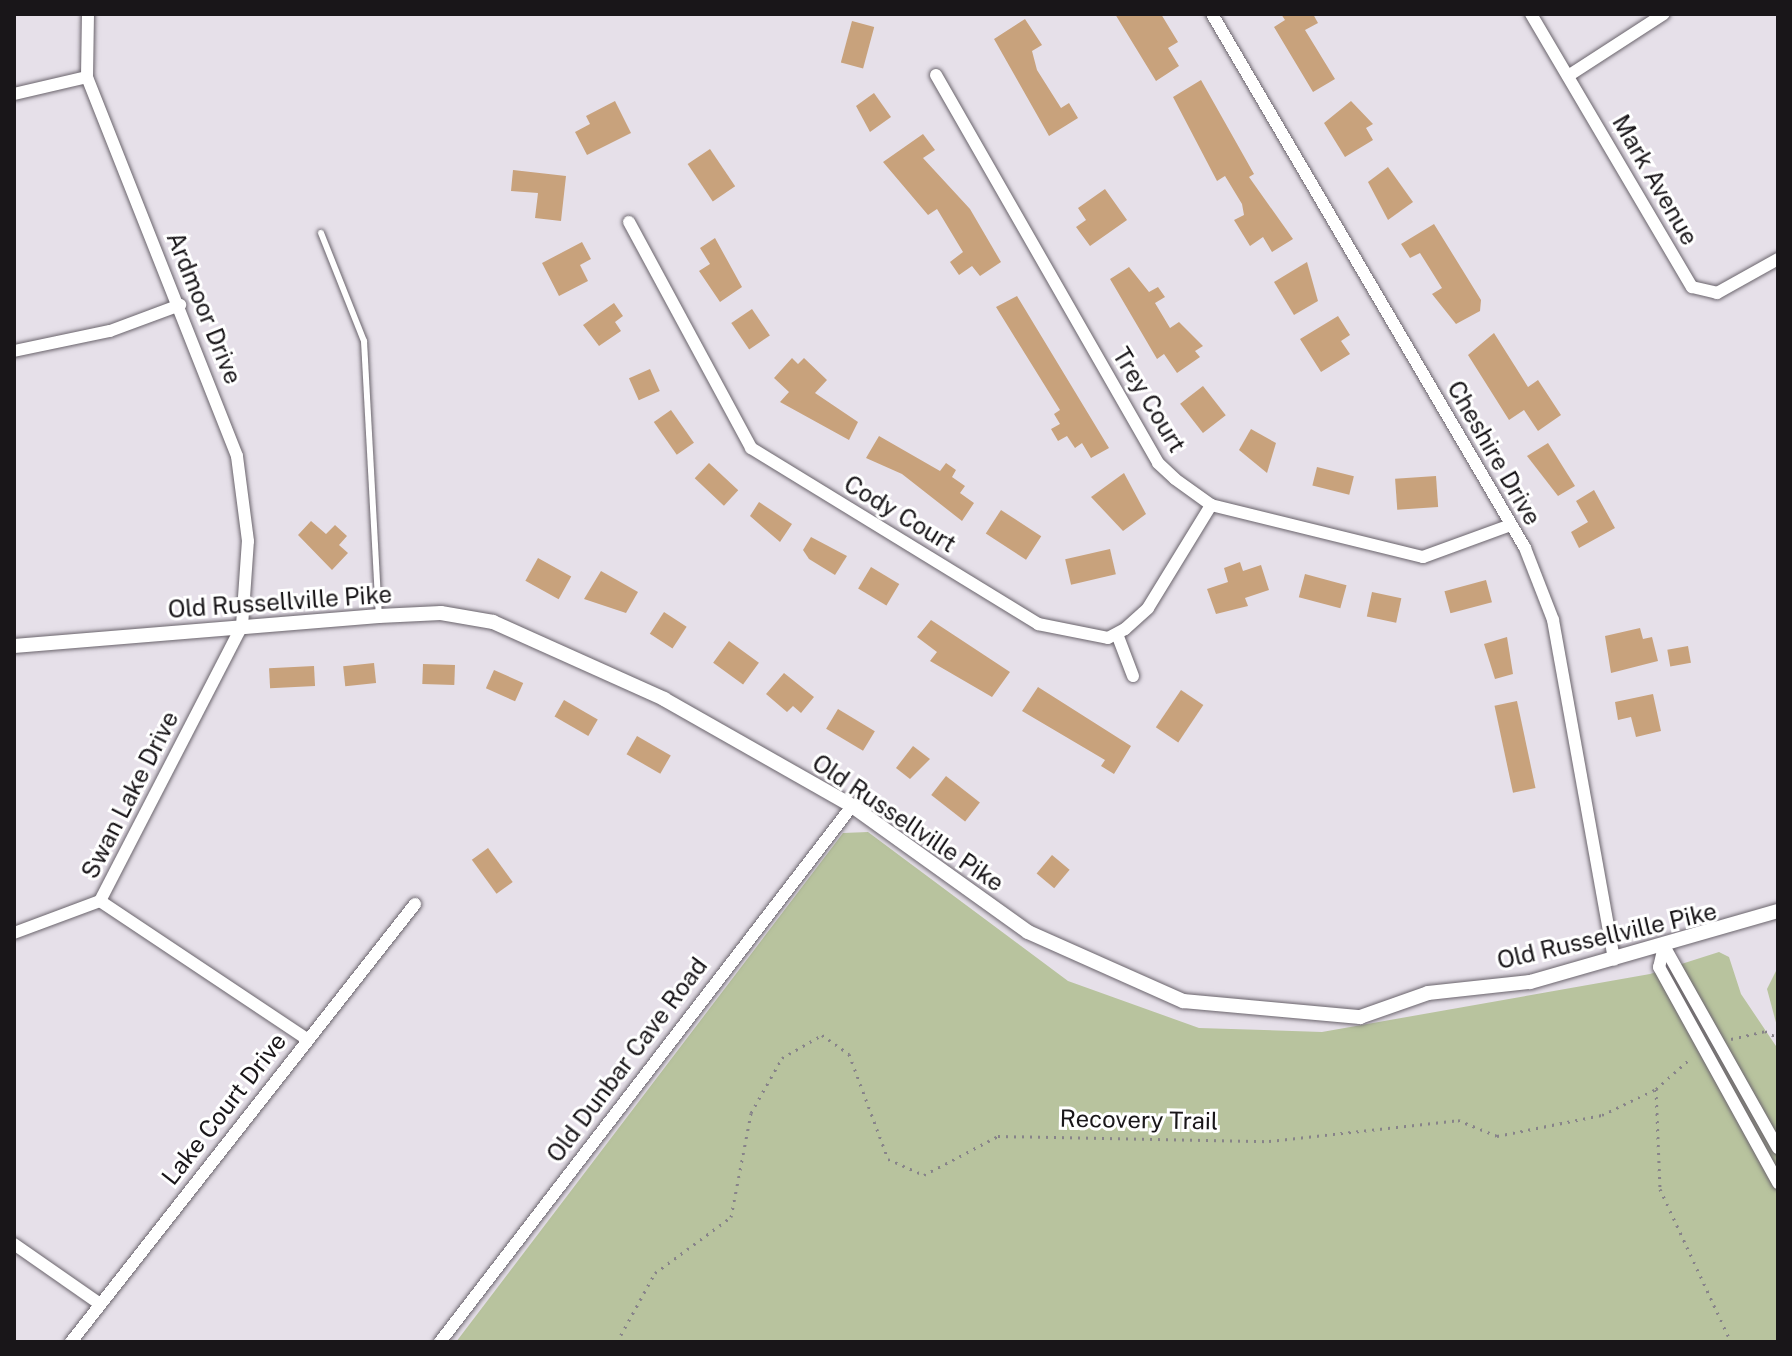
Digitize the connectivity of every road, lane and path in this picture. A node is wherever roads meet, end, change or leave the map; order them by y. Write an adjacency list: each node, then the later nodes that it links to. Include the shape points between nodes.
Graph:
1 (88, 14): 7 (street, Ardmoor Drive)
2 (1212, 14): 15 (street, Cheshire Drive)
3 (1531, 14): 6 (street, Mark Avenue)
4 (1664, 14): 6 (street)
5 (936, 75): 14 (street, Trey Court, via 1158,463)
6 (1568, 76): 11 (street, Mark Avenue, via 1692,287 1717,293)
7 (87, 77): 8 (street); 12 (street, Ardmoor Drive)
8 (14, 94)
9 (629, 222): 18 (street, Cody Court, via 751,448 1038,624 1108,638)
10 (321, 233): 16 (lane, via 366,354)
11 (1778, 259)
12 (180, 305): 13 (street, via 110,331); 17 (street, Ardmoor Drive, via 237,456 248,541)
13 (14, 351)
14 (1211, 505): 15 (street, Trey Court, via 1423,557); 18 (street, via 1148,608)
15 (1508, 526): 27 (street, Cheshire Drive, via 1525,548 1553,620)
16 (379, 616): 17 (street, Old Russellville Pike); 21 (street, Old Russellville Pike, via 441,613 493,622 664,699)
17 (242, 626): 19 (street, Old Russellville Pike); 22 (street, Swan Lake Drive)
18 (1117, 634): 20 (street)
19 (14, 646)
20 (1133, 676)
21 (852, 806): 27 (street, Old Russellville Pike, via 1028,932 1183,1001 1360,1017 1428,993 1530,982); 34 (street, Old Dunbar Cave Road)
22 (100, 901): 25 (street, Swan Lake Drive); 28 (street)
23 (415, 904): 28 (street, Lake Court Drive)
24 (1778, 911): 26 (street, Old Russellville Pike)
25 (14, 933)
26 (1664, 946): 27 (street, Old Russellville Pike); 29 (street); 30 (street, via 1659,967)
27 (1614, 960)
28 (307, 1039): 32 (street, Lake Court Drive)
29 (1778, 1148)
30 (1778, 1183)
31 (14, 1244): 32 (street)
32 (100, 1304): 33 (street, Lake Court Drive)
33 (71, 1342)
34 (440, 1342)
35 (617, 1342): 36 (path, Recovery Trail, via 655,1273 731,1217 751,1113 782,1058 822,1035 849,1054 888,1159 924,1175 998,1136 1269,1141 1458,1120 1497,1136 1602,1115 1656,1089 1660,1189)
36 (1731, 1342)

